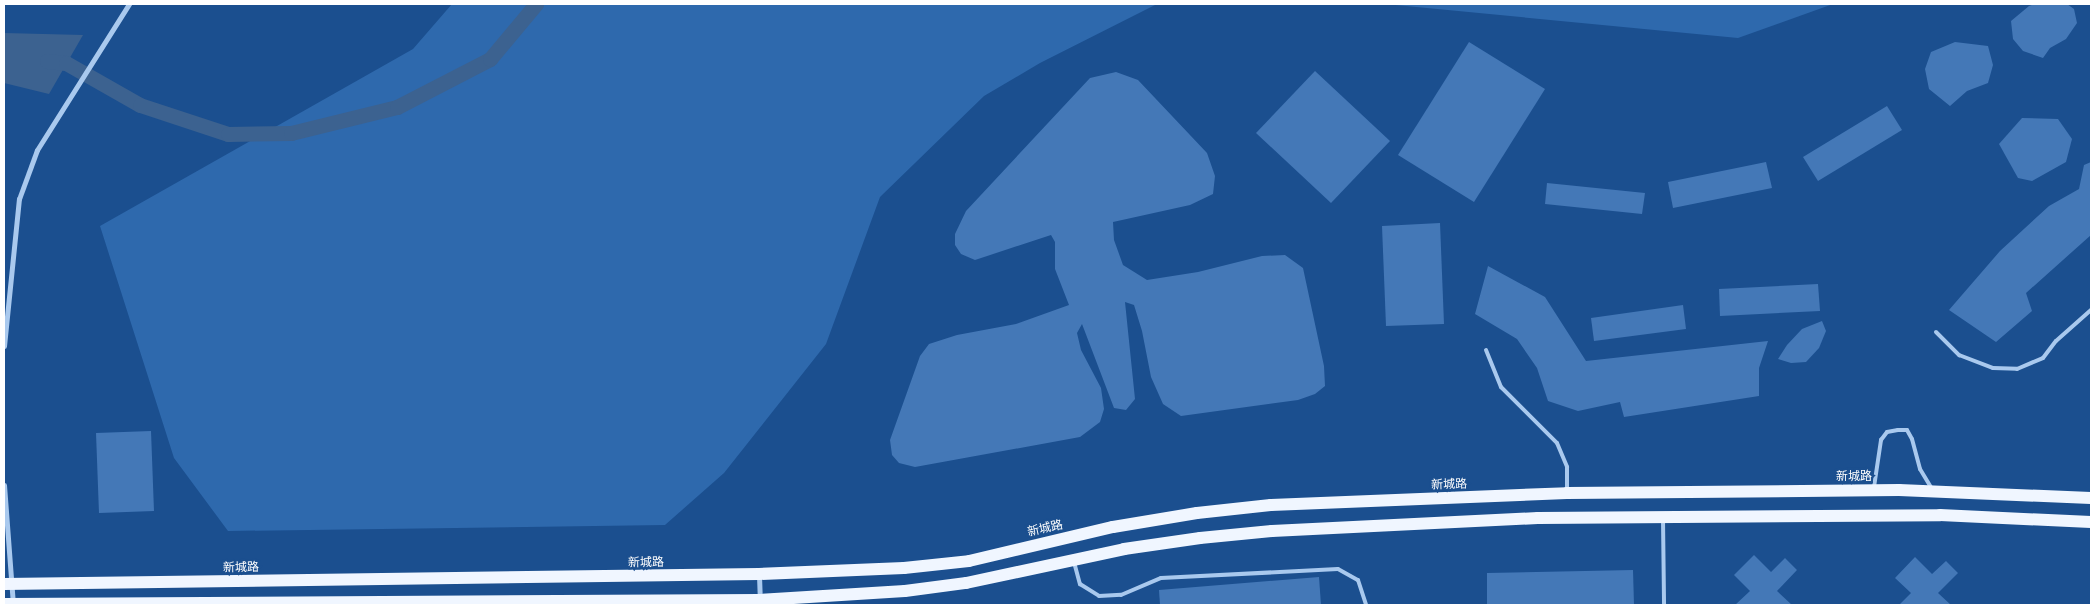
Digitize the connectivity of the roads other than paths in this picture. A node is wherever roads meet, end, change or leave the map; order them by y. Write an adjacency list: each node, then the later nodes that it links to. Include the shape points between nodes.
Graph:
1 (129, 4): 4 (street, via 36,150 18,199)
2 (2091, 310): 3 (lane, via 2056,341 2043,358 2017,369 1992,368 1959,355)
3 (1936, 332)
4 (4, 346)
5 (1486, 350): 9 (lane, via 1501,387 1557,443 1567,467)
6 (4, 485): 15 (street)
7 (1873, 490): 8 (main road, 新城路); 8 (lane, via 1881,440 1887,432 1907,430 1920,469); 9 (main road, 新城路)
8 (1933, 491): 10 (main road, 新城路)
9 (1567, 492): 14 (main road, 新城路, via 1253,507 1113,527 969,562)
10 (2091, 498)
11 (1663, 517): 12 (main road, via 1940,515); 13 (main road, via 1538,518 1272,531 1124,549); 19 (lane)
12 (2091, 522)
13 (1074, 561): 16 (main road, via 966,583 905,591); 18 (lane, via 1080,584 1099,596 1121,594 1161,578 1338,569 1358,580)
14 (759, 574): 15 (main road, 新城路); 16 (street)
15 (8, 584): 17 (street)
16 (760, 602): 17 (main road)
17 (10, 604)
18 (1366, 605)
19 (1664, 605)

